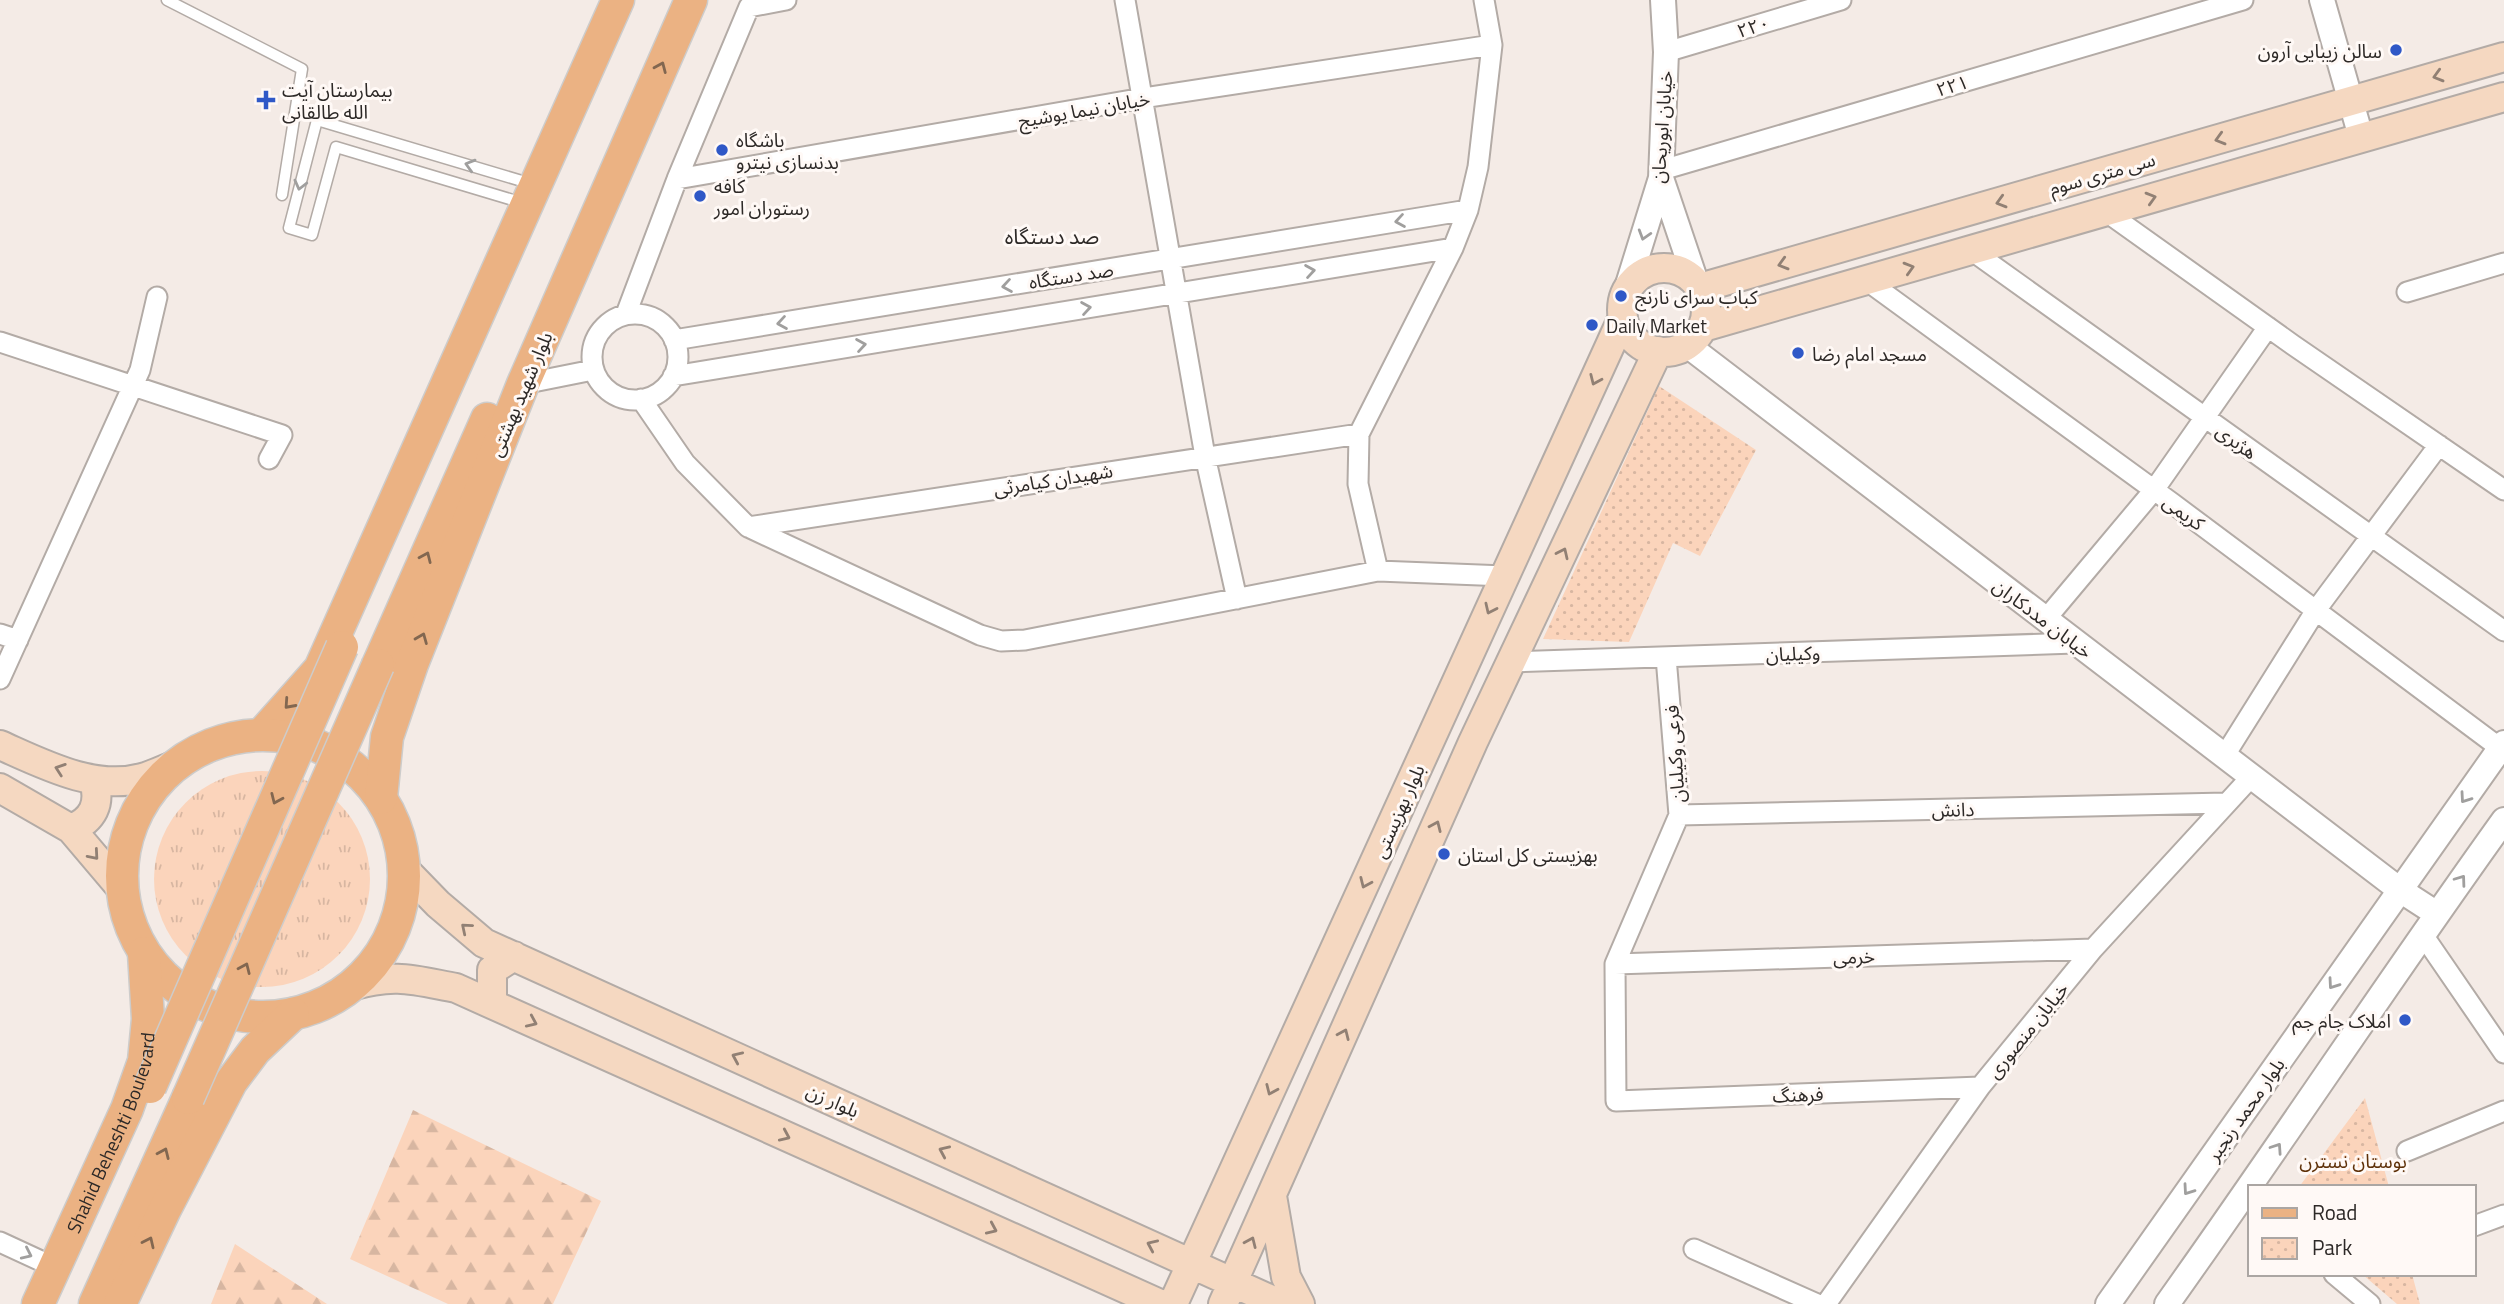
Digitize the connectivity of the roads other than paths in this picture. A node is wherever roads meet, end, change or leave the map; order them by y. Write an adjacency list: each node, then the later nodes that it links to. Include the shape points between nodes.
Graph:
1 (167, 0): 22 (lane, via 302,69)
2 (618, 0): 14 (main road)
3 (691, 0): 16 (main road, بلوار شهید بهشتی, one-way to 3)
4 (786, 0): 21 (street, via 748,7)
5 (1125, 0): 17 (street)
6 (1484, 0): 11 (street)
7 (1663, 0): 12 (street, خیابان ابوریحان)
8 (1840, 0): 12 (street, ۲۲۰)
9 (2243, 0): 20 (street, ۲۲۱)
10 (2322, 0): 18 (street)
11 (1492, 45): 17 (street, خیابان نیما یوشیج); 24 (street, via 1478,167)
12 (1666, 52): 20 (street, خیابان ابوریحان)
13 (2504, 57): 18 (main road, سی متری سوم, one-way to 18)
14 (586, 71): 23 (main road); 97 (main road, one-way to 97, bridge, via 580,115)
15 (2504, 97): 19 (main road, سی متری سوم)
16 (648, 98): 44 (main road, بلوار شهید بهشتی); 115 (main road, one-way to 16, bridge, via 614,131)
17 (1143, 98): 21 (street, خیابان نیما یوشیج); 28 (street)
18 (2351, 101): 19 (street); 31 (main road, سی متری سوم, one-way to 31)
19 (2361, 136): 25 (main road, سی متری سوم, one-way to 19)
20 (1662, 174): 31 (street); 35 (street, خیابان ابوریحان, one-way to 35)
21 (677, 179): 36 (street)
22 (282, 195)
23 (531, 195): 23 (lane, one-way to 23, via 317,120 289,228 312,235 335,147); 66 (main road)
24 (1468, 210): 26 (street); 28 (street, صد دستگاه, one-way to 28)
25 (2105, 211): 27 (main road, سی متری سوم); 37 (street)
26 (1453, 248): 33 (street, صد دستگاه, one-way to 26); 48 (street)
27 (1971, 250): 30 (main road, سی متری سوم, one-way to 27); 47 (street, هژبری)
28 (1171, 259): 33 (street); 39 (street, صد دستگاه, one-way to 39)
29 (2504, 263): 32 (street)
30 (1866, 280): 38 (main road, سی متری سوم); 52 (street, کریمی)
31 (1698, 285): 35 (main road, via 1681,271 1656,268 1634,281); 38 (main road, via 1706,307)
32 (2407, 292)
33 (1177, 293): 43 (street, صد دستگاه, one-way to 33); 50 (street)
34 (157, 297): 45 (street)
35 (1625, 304): 41 (main road, via 1627,330 1646,348); 57 (main road, بلوار بهزیستی, one-way to 57)
36 (626, 314): 39 (street, via 655,318); 42 (street, via 609,321 597,335 591,352)
37 (2268, 327): 47 (street); 49 (street)
38 (1695, 336): 41 (main road, via 1673,351); 60 (street, خیابان مددکاران)
39 (674, 340): 43 (street, via 678,352)
40 (0, 342): 45 (street)
41 (1658, 351): 65 (main road, one-way to 41)
42 (593, 370): 44 (street); 46 (street, via 612,394)
43 (673, 376): 46 (street, via 654,395)
44 (523, 384): 68 (main road, بلوار شهید بهشتی, one-way to 44)
45 (133, 385): 51 (street, via 282,435); 62 (street)
46 (641, 399): 54 (street, via 685,463)
47 (2205, 417): 52 (street); 55 (street, هژبری)
48 (1359, 434): 50 (street, شهیدان کیامرثی); 56 (street, via 1357,484)
49 (2439, 445): 53 (street); 55 (street)
50 (1205, 456): 54 (street, شهیدان کیامرثی); 58 (street)
51 (269, 460)
52 (2154, 490): 59 (street, کریمی); 60 (street)
53 (2504, 490)
54 (748, 527): 58 (street, via 1001,641)
55 (2371, 537): 59 (street); 61 (street, هژبری)
56 (1378, 571): 57 (street); 58 (street)
57 (1505, 576): 69 (main road, بلوار بهزیستی, one-way to 69)
58 (1237, 599)
59 (2316, 610): 73 (street, کریمی); 74 (street)
60 (2045, 621): 63 (street, خیابان مددکاران)
61 (2504, 631)
62 (9, 637): 67 (street)
63 (2075, 643): 64 (street, وکیلیان); 74 (street, خیابان مددکاران)
64 (1666, 657): 65 (street, وکیلیان); 81 (street, فرعی وکیلیان)
65 (1511, 662): 71 (main road)
66 (320, 669): 68 (main road, via 336,703 349,711 369,710); 70 (main road, one-way to 70)
67 (0, 680)
68 (402, 691): 79 (main road, بلوار شهید بهشتی, via 387,737)
69 (1438, 722): 71 (main road); 109 (main road, بلوار بهزیستی, one-way to 109)
70 (262, 734): 75 (main road, via 215,743); 79 (main road, via 297,738 330,751 359,771)
71 (1473, 742): 103 (main road, one-way to 71)
72 (0, 745): 77 (main road, one-way to 72)
73 (2502, 745): 86 (street, بلوار محمد رنجبر, one-way to 86)
74 (2225, 755): 76 (street, خیابان مددکاران)
75 (173, 766): 77 (main road, via 140,779); 85 (main road, via 138,811 125,842)
76 (2252, 776): 80 (street, خیابان منصوری); 86 (street, خیابان مددکاران)
77 (94, 781): 83 (main road, via 97,805 91,816)
78 (0, 788): 83 (main road)
79 (381, 798): 84 (main road, via 401,844)
80 (2227, 803): 81 (street, دانش); 89 (street, خیابان منصوری)
81 (1679, 816): 92 (street, فرعی وکیلیان)
82 (2504, 820): 87 (street, one-way to 82)
83 (71, 829): 85 (main road, one-way to 85)
84 (404, 869): 91 (main road, بلوار زن, one-way to 84, via 484,943); 93 (main road, via 404,891 392,934)
85 (121, 888): 90 (main road, via 129,922)
86 (2400, 890): 87 (street, خیابان مددکاران); 123 (street, بلوار محمد رنجبر, one-way to 123)
87 (2437, 914): 88 (street)
88 (2423, 934): 96 (street); 102 (street, one-way to 88)
89 (2093, 949): 92 (street, خرمی); 98 (street, خیابان منصوری)
90 (144, 953): 95 (main road, via 166,979 193,999 225,1012 259,1017); 97 (main road, Shahid Beheshti Boulevard)
91 (514, 956): 94 (main road, via 492,970); 109 (main road, بلوار زن, one-way to 91)
92 (1615, 964): 98 (street, فرهنگ, via 1616,1101)
93 (351, 986): 94 (main road, via 401,977 456,988); 95 (main road)
94 (492, 1004): 117 (main road, one-way to 117)
95 (293, 1014): 99 (main road, via 255,1050)
96 (2503, 1049)
97 (145, 1079): 99 (main road, via 171,1059 196,1062); 110 (main road, Shahid Beheshti Boulevard); 114 (main road)
98 (1980, 1087): 122 (street, خیابان منصوری)
99 (223, 1097): 116 (main road, one-way to 99)
100 (2504, 1111): 101 (street)
101 (2407, 1152)
102 (2257, 1185)
103 (1272, 1196): 112 (main road, one-way to 103); 120 (main road, via 1286,1277)
104 (2246, 1202): 124 (street)
105 (2504, 1215): 106 (street)
106 (2476, 1225)
107 (0, 1241): 110 (street, one-way to 110)
108 (1694, 1249): 121 (street)
109 (1192, 1263): 112 (main road, بلوار زن); 118 (main road, بلوار بهزیستی)
110 (54, 1267): 113 (main road, Shahid Beheshti Boulevard)
111 (2336, 1276): 125 (street)
112 (1228, 1293): 119 (main road, بلوار زن)
113 (38, 1304)
114 (51, 1304)
115 (95, 1304)
116 (120, 1304)
117 (1160, 1304)
118 (1173, 1304)
119 (1280, 1304)
120 (1300, 1304)
121 (1817, 1304)
122 (1826, 1304)
123 (2108, 1304)
124 (2167, 1304)
125 (2370, 1304)

